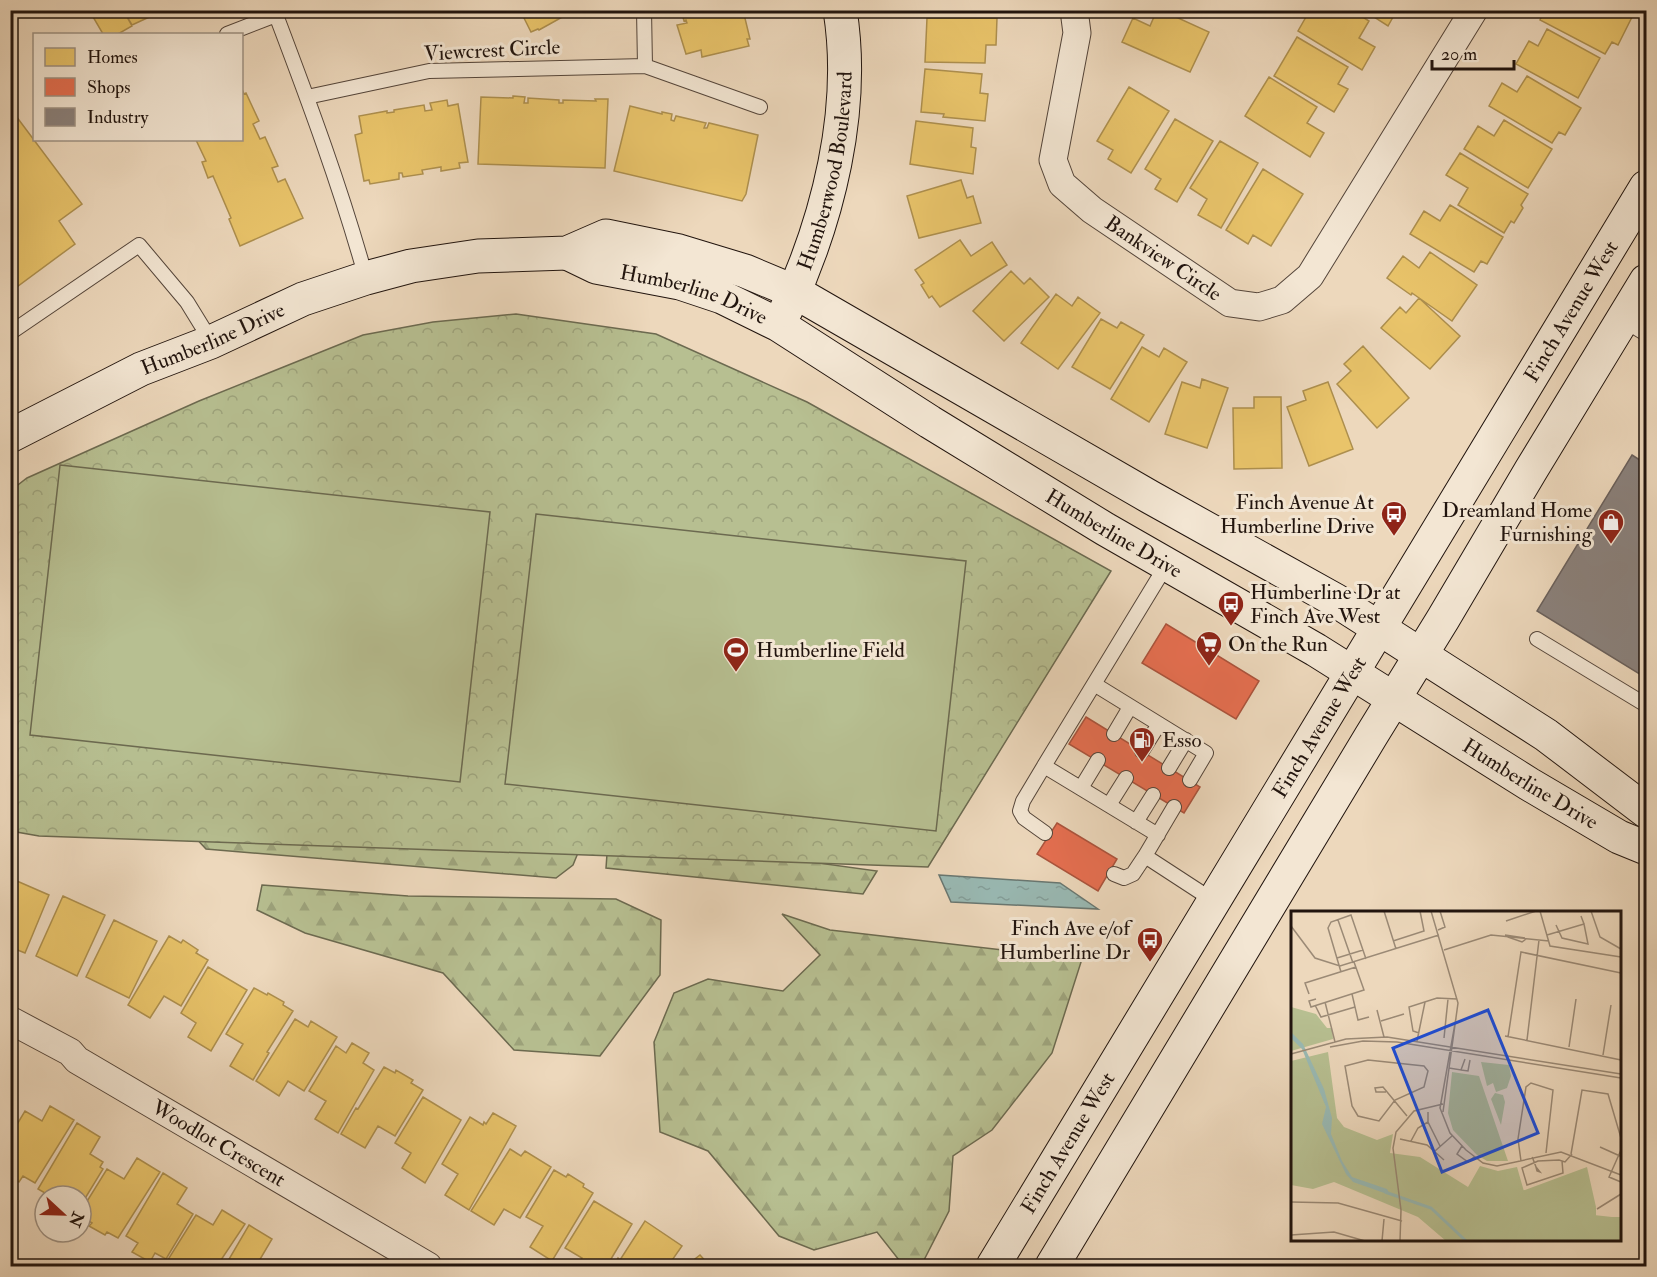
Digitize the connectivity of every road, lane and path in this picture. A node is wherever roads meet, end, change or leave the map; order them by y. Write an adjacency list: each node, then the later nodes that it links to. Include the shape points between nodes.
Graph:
1 (644, 10): 7 (lane)
2 (840, 10): 14 (street, Humberwood Boulevard, via 844,86 836,162 815,240)
3 (1074, 10): 4 (street, Bankview Circle, via 1077,33 1053,160 1062,184 1092,210 1230,303 1259,307 1281,300 1310,276)
4 (1474, 10)
5 (279, 13): 6 (lane); 8 (lane)
6 (229, 33)
7 (645, 66): 8 (lane, Viewcrest Circle, via 429,71); 9 (lane, Viewcrest Circle)
8 (307, 97): 12 (lane)
9 (760, 107)
10 (1647, 187): 21 (street, Finch Avenue West)
11 (567, 253): 12 (street, Humberline Drive, via 478,256 411,266); 14 (street, Humberline Drive, via 606,236 678,251 745,271); 15 (street, Humberline Drive, via 596,267 680,283 722,297)
12 (366, 278): 18 (street, Humberline Drive, via 303,299)
13 (1647, 281): 16 (street)
14 (795, 292): 15 (street, Humberwood Boulevard); 21 (street, Humberline Drive, via 1335,600)
15 (779, 325): 20 (street, Humberline Drive, via 930,422)
16 (1635, 327): 23 (street, via 1531,470)
17 (10, 333): 18 (lane, via 139,244 187,302)
18 (211, 342): 19 (street, Humberline Drive, via 141,369)
19 (13, 430)
20 (1167, 564): 24 (street, Humberline Drive); 25 (lane)
21 (1379, 629): 23 (street, Humberline Drive); 24 (street, Finch Avenue West)
22 (1537, 639): 27 (lane)
23 (1421, 655): 26 (street); 42 (street, Humberline Drive, via 1546,735)
24 (1353, 673): 26 (street, Humberline Drive); 49 (street, Finch Avenue West)
25 (1094, 684): 28 (lane); 34 (lane)
26 (1394, 699): 46 (street, Humberline Drive, via 1549,796 1619,837); 53 (street)
27 (1647, 705)
28 (1130, 706): 29 (lane); 30 (lane)
29 (1159, 724): 31 (lane); 32 (lane)
30 (1114, 734)
31 (1186, 740): 35 (lane); 37 (lane, via 1206,753)
32 (1142, 752)
33 (1098, 760): 38 (lane)
34 (1044, 766): 38 (lane); 44 (lane, via 1020,811)
35 (1169, 768)
36 (1126, 778): 40 (lane)
37 (1190, 780)
38 (1081, 788): 40 (lane)
39 (1154, 795): 43 (lane)
40 (1109, 805): 43 (lane)
41 (1174, 807): 45 (lane)
42 (1647, 811)
43 (1137, 822): 45 (lane)
44 (1046, 833)
45 (1158, 835): 47 (lane)
46 (1647, 848)
47 (1145, 856): 48 (lane, via 1133,874 1124,878); 49 (lane)
48 (1114, 874)
49 (1215, 902): 52 (street, Finch Avenue West)
50 (10, 1020): 51 (street, Woodlot Crescent)
51 (428, 1266)
52 (993, 1266)
53 (1052, 1266)

